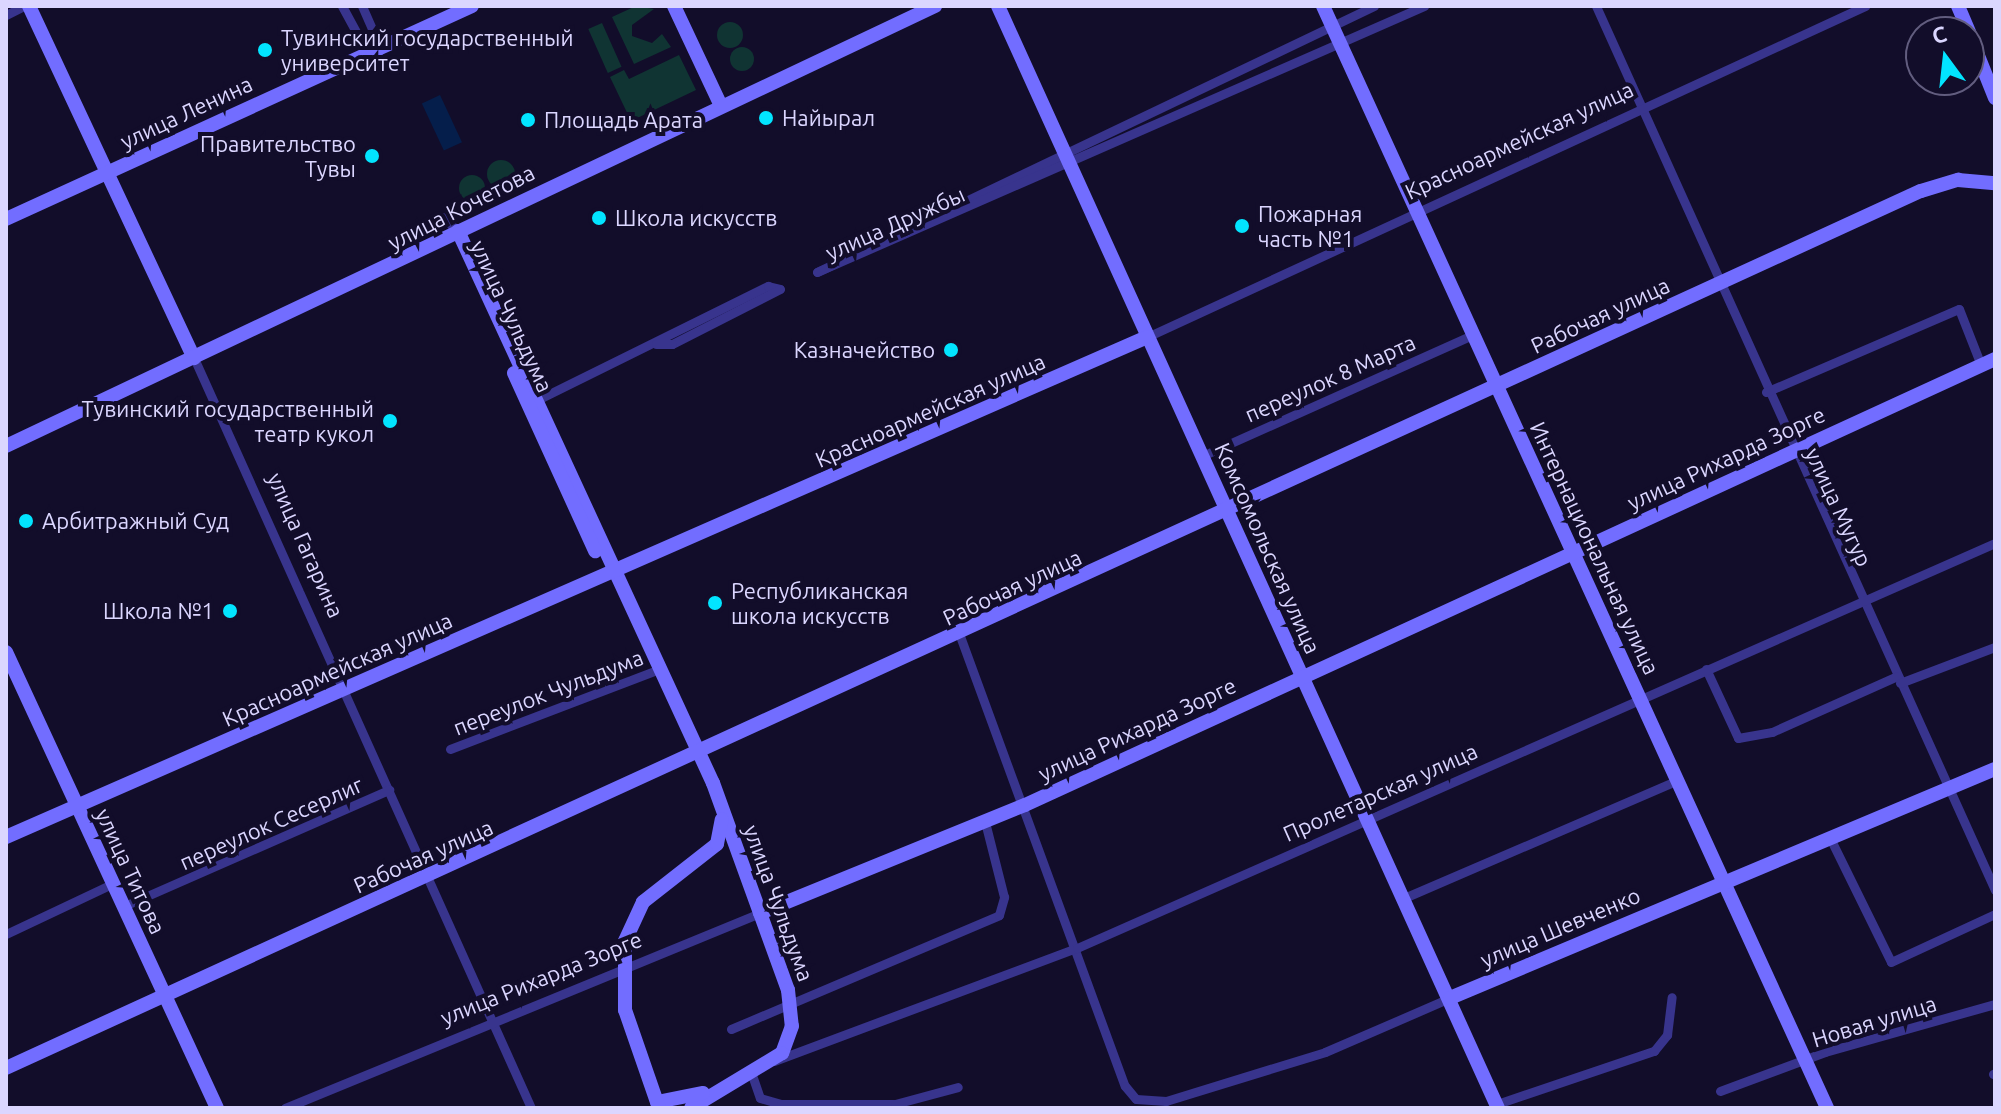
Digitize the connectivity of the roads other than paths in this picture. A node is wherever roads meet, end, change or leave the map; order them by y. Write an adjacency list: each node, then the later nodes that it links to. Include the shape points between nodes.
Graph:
1 (26, 6): 13 (street); 26 (street, улица Гагарина)
2 (342, 6): 17 (street)
3 (362, 6): 16 (street)
4 (472, 6): 16 (street, улица Ленина)
5 (674, 6): 22 (street)
6 (935, 6): 22 (street, улица Кочетова)
7 (998, 6): 24 (street, Комсомольская улица)
8 (1323, 6): 14 (street, Интернациональная улица)
9 (1374, 6): 14 (street, улица Дружбы)
10 (1424, 6): 15 (street, улица Дружбы)
11 (1596, 6): 23 (street, улица Мугур)
12 (1865, 6): 23 (street, Красноармейская улица)
13 (6, 15)
14 (1331, 25): 15 (street, Интернациональная улица); 19 (street, улица Дружбы)
15 (1340, 43): 20 (street, улица Дружбы); 28 (street, Интернациональная улица)
16 (380, 47): 17 (street, улица Ленина)
17 (364, 53): 26 (street, улица Ленина)
18 (1985, 73): 21 (street)
19 (1221, 75): 20 (street); 24 (street, улица Дружбы)
20 (1230, 93): 25 (street, улица Дружбы)
21 (1995, 98)
22 (721, 106): 30 (street, улица Кочетова)
23 (1641, 107): 28 (street, Красноармейская улица); 33 (street, улица Мугур)
24 (1062, 149): 25 (street, Комсомольская улица); 31 (street, улица Дружбы)
25 (1070, 166): 32 (street, улица Дружбы); 35 (street, Комсомольская улица)
26 (105, 173): 29 (street, улица Ленина); 37 (street, улица Гагарина)
27 (1995, 183): 33 (street, Рабочая улица, via 1965,179 1929,187)
28 (1417, 211): 34 (street, Интернациональная улица); 35 (street, Красноармейская улица)
29 (6, 219)
30 (454, 234): 37 (street, улица Кочетова); 41 (street, улица Чульдума)
31 (887, 234): 32 (street); 32 (street, улица Дружбы, via 817,272)
32 (892, 244)
33 (1718, 286): 39 (street, Рабочая улица); 40 (street, улица Мугур)
34 (1473, 335): 39 (street, Интернациональная улица); 44 (street, переулок 8 Марта)
35 (1147, 337): 44 (street, Комсомольская улица); 48 (street, Красноармейская улица)
36 (656, 344): 36 (street, via 672,344 775,297 779,287 768,286); 41 (street)
37 (194, 358): 42 (street, улица Кочетова); 57 (street, улица Гагарина)
38 (1988, 362): 40 (street, via 1959,309); 43 (street, улица Рихарда Зорге)
39 (1497, 387): 45 (street, Рабочая улица); 47 (street, Интернациональная улица)
40 (1766, 392): 43 (street, улица Мугур)
41 (532, 402): 48 (street, улица Чульдума)
42 (6, 446)
43 (1792, 451): 47 (street, улица Рихарда Зорге); 49 (street, улица Мугур)
44 (1202, 456): 45 (street, Комсомольская улица)
45 (1227, 511): 50 (street, Рабочая улица); 55 (street, Комсомольская улица)
46 (1995, 543): 49 (street, Пролетарская улица)
47 (1572, 553): 55 (street, улица Рихарда Зорге); 58 (street, Интернациональная улица)
48 (613, 573): 53 (street, улица Чульдума); 57 (street, Красноармейская улица)
49 (1865, 604): 54 (street, Пролетарская улица); 56 (street, улица Мугур)
50 (960, 636): 60 (street, Рабочая улица); 66 (street)
51 (1995, 647): 56 (street)
52 (6, 652): 67 (street, улица Титова)
53 (659, 669): 59 (street, переулок Чульдума); 60 (street, улица Чульдума)
54 (1706, 669): 56 (street, via 1738,738 1772,732); 58 (street, Пролетарская улица)
55 (1302, 676): 66 (street, улица Рихарда Зорге); 68 (street, Комсомольская улица)
56 (1899, 680): 64 (street, улица Мугур)
57 (345, 689): 63 (street, улица Гагарина); 67 (street, Красноармейская улица)
58 (1639, 697): 62 (street, Интернациональная улица); 68 (street, Пролетарская улица)
59 (450, 749)
60 (700, 754): 65 (street, улица Чульдума); 74 (street, Рабочая улица)
61 (1995, 769): 64 (street, улица Шевченко)
62 (1678, 780): 75 (street, Интернациональная улица); 78 (street)
63 (389, 790): 74 (street, улица Гагарина); 79 (street, переулок Сесерлиг)
64 (1948, 790): 71 (street, улица Шевченко); 77 (street, улица Мугур)
65 (721, 803): 72 (street, улица Чульдума); 73 (street, улица Чульдума)
66 (1025, 805): 69 (street, улица Рихарда Зорге); 83 (street)
67 (76, 806): 70 (street, Красноармейская улица); 76 (street, улица Титова)
68 (1366, 816): 78 (street, Комсомольская улица); 83 (street, Пролетарская улица)
69 (985, 822): 80 (street, улица Рихарда Зорге); 88 (street, via 1004,897 999,915)
70 (6, 837)
71 (1830, 838): 75 (street, улица Шевченко); 81 (street, via 1891,962)
72 (717, 844): 73 (street); 84 (street, улица Чульдума, via 643,902)
73 (736, 849): 80 (street, улица Чульдума)
74 (429, 876): 85 (street, Рабочая улица); 90 (street, улица Гагарина)
75 (1724, 881): 87 (street, улица Шевченко); 93 (street, Интернациональная улица)
76 (112, 884): 79 (street, улица Титова); 82 (street)
77 (1995, 890)
78 (1404, 898): 87 (street, Комсомольская улица)
79 (122, 907): 85 (street, улица Титова)
80 (760, 913): 84 (street, улица Рихарда Зорге); 88 (street, улица Чульдума)
81 (1995, 914)
82 (6, 934)
83 (1077, 948): 87 (street, улица Шевченко, via 1125,1086 1136,1099 1166,1101 1325,1052); 92 (street, Пролетарская улица)
84 (621, 970): 90 (street, улица Рихарда Зорге); 99 (street, улица Чульдума, via 625,1010)
85 (164, 997): 94 (street, Рабочая улица); 101 (street, улица Титова)
86 (1672, 997): 100 (street, via 1667,1035 1654,1051)
87 (1450, 998): 100 (street, Комсомольская улица)
88 (791, 1003): 91 (street); 92 (street, улица Чульдума, via 790,1035)
89 (1995, 1004): 93 (street, Новая улица)
90 (494, 1019): 102 (street, улица Рихарда Зорге); 103 (street, улица Гагарина)
91 (731, 1029)
92 (774, 1061): 95 (street)
93 (1806, 1061): 98 (street, Новая улица); 105 (street, Интернациональная улица)
94 (6, 1068)
95 (752, 1075): 96 (street); 97 (street, via 760,1098 781,1104 895,1104)
96 (723, 1087): 99 (street); 104 (street)
97 (958, 1087)
98 (1720, 1091)
99 (658, 1105)
100 (1498, 1106)
101 (217, 1108)
102 (285, 1108)
103 (531, 1108)
104 (691, 1108)
105 (1827, 1108)

